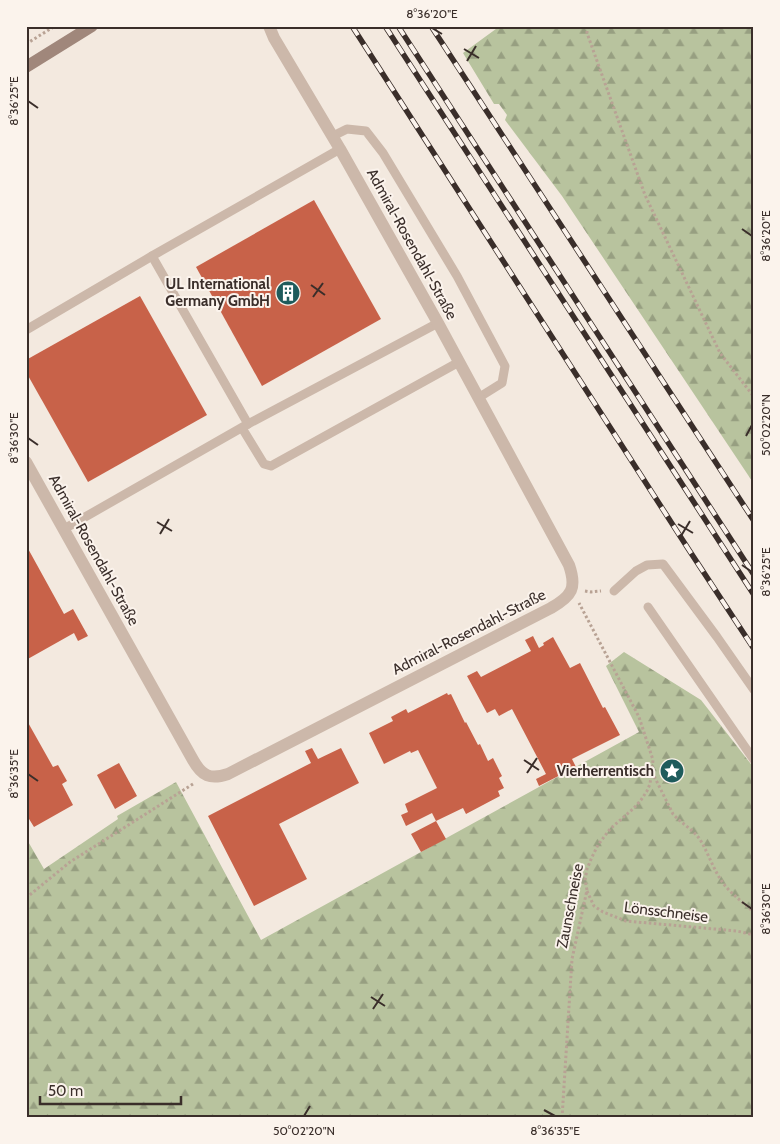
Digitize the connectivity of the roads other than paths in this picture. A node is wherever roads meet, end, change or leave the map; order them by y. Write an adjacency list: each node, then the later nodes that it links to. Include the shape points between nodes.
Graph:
1 (92, 26): 3 (street)
2 (269, 26): 4 (street, Admiral-Rosendahl-Straße)
3 (26, 67)
4 (333, 136): 5 (street, Admiral-Rosendahl-Straße); 10 (lane, via 347,129 366,131 383,152 457,276 505,366 502,383)
5 (340, 149): 6 (lane); 7 (street, Admiral-Rosendahl-Straße)
6 (152, 256): 8 (lane); 11 (lane)
7 (438, 323): 9 (street, Admiral-Rosendahl-Straße); 11 (lane)
8 (26, 330)
9 (459, 362): 10 (street, Admiral-Rosendahl-Straße); 11 (lane, via 271,466 264,464)
10 (478, 398): 13 (street, Admiral-Rosendahl-Straße, via 569,565 574,584 568,596 563,602 218,778 206,776 198,769)
11 (245, 426): 13 (lane)
12 (26, 462): 13 (street, Admiral-Rosendahl-Straße)
13 (64, 529)
14 (614, 591): 16 (lane, via 636,571 663,564)
15 (648, 607): 17 (lane)
16 (754, 690)
17 (754, 760)

